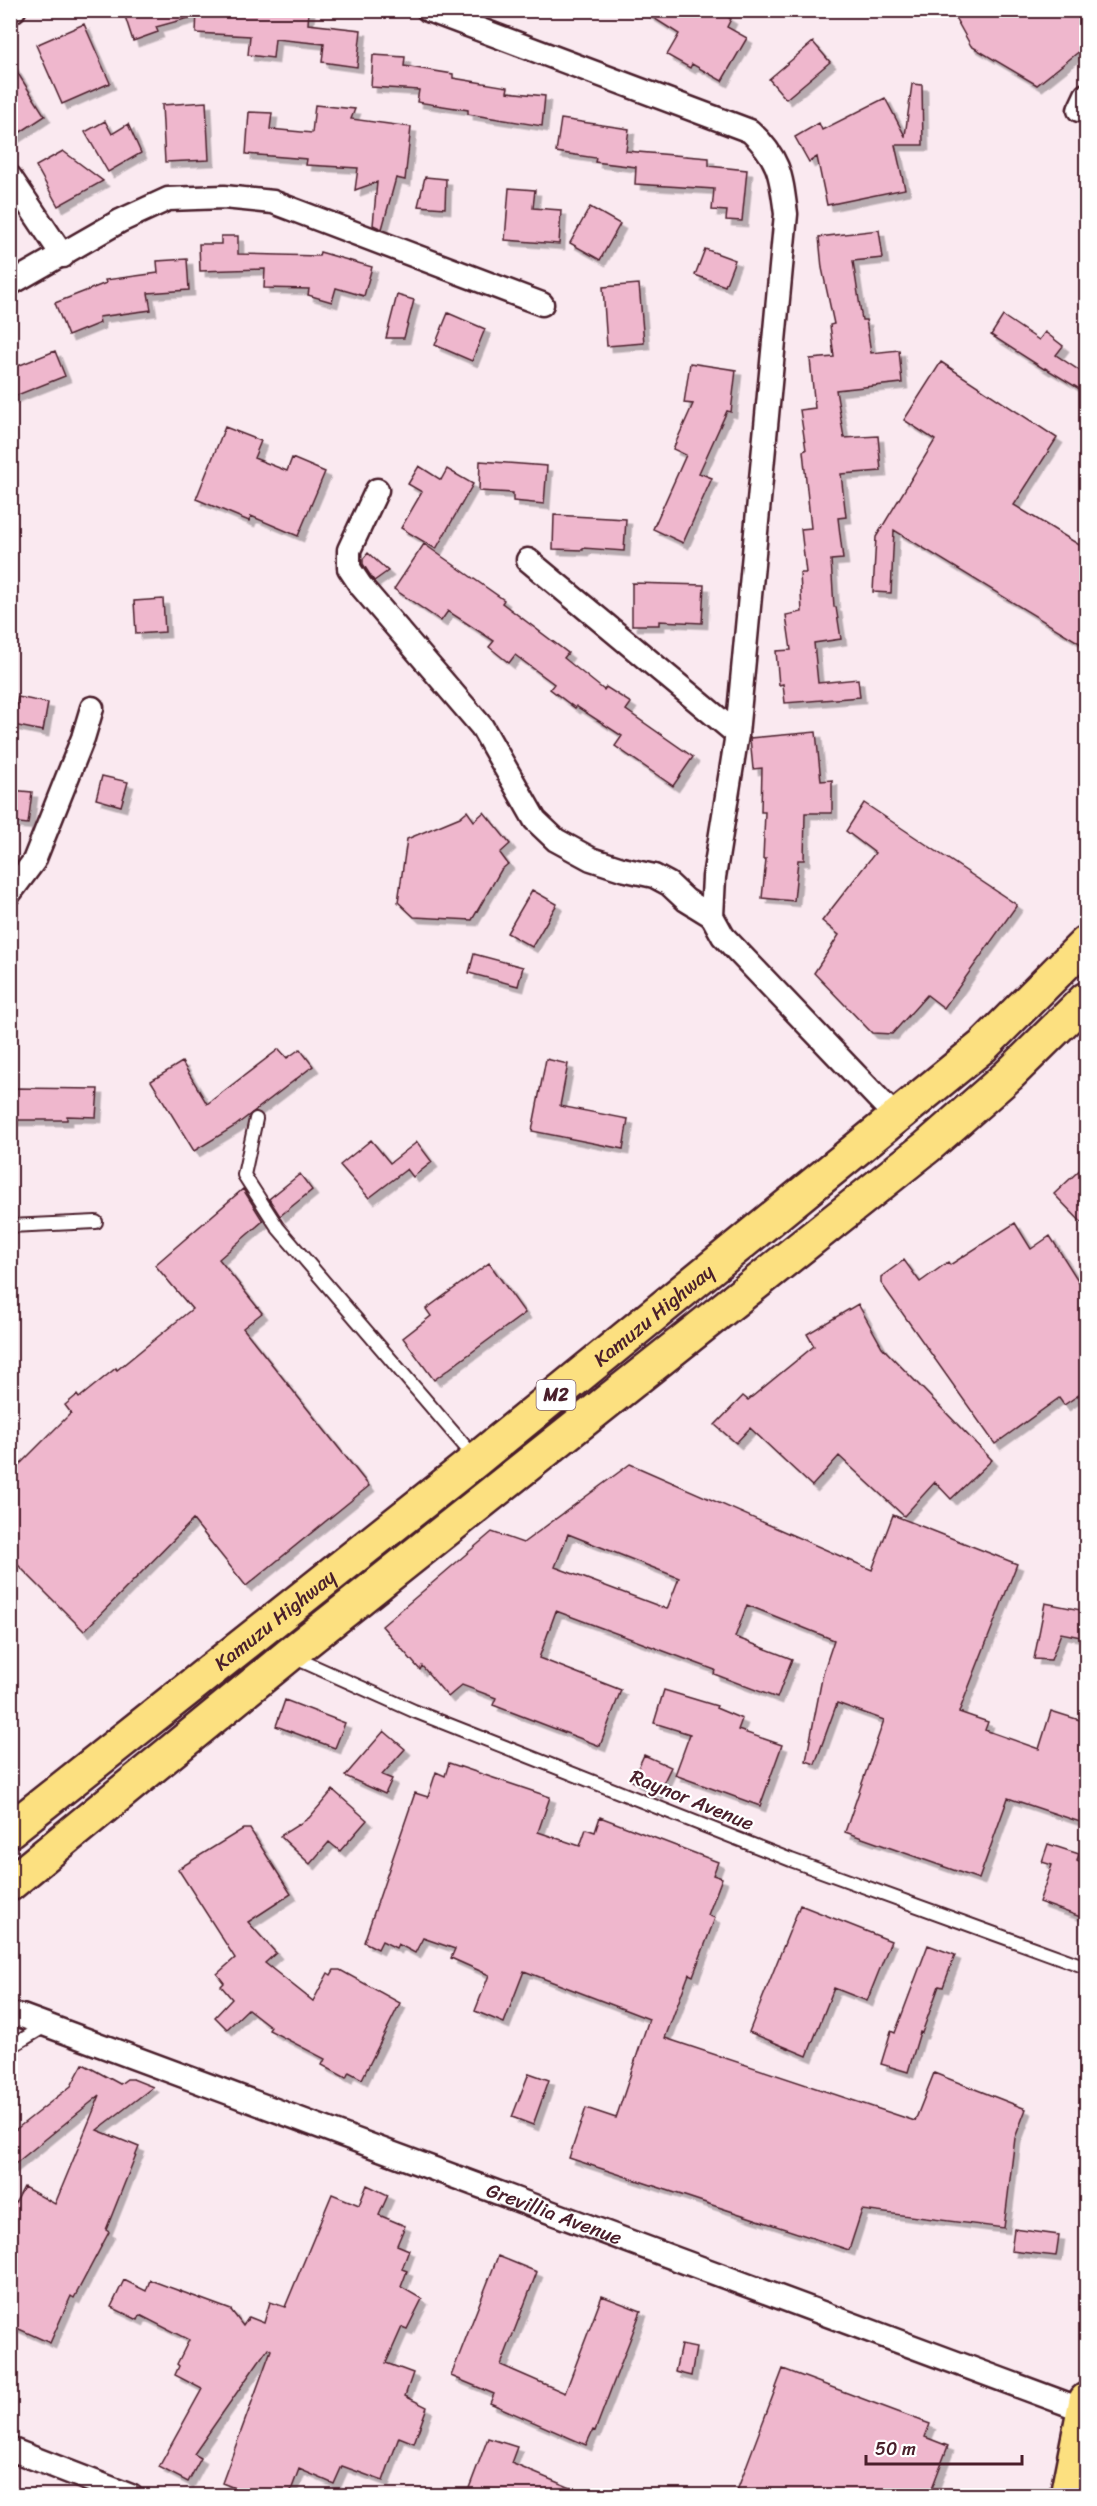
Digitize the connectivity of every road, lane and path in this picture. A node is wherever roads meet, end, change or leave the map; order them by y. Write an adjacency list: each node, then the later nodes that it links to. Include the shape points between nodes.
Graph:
1 (14, 10): 3 (street)
2 (428, 10): 11 (street, via 750,131 768,148 782,176 786,214)
3 (10, 13)
4 (10, 177): 5 (street)
5 (63, 255): 6 (street); 7 (street, via 120,220 168,199 224,197 273,202)
6 (10, 284)
7 (542, 304)
8 (377, 490): 13 (street, via 349,550 349,568 482,727 535,820 556,840 591,859 654,876 669,884)
9 (528, 561): 11 (street)
10 (92, 708): 12 (street, via 34,861)
11 (737, 734): 13 (street, via 714,876)
12 (10, 893)
13 (712, 916): 16 (street, via 723,936)
14 (1086, 943): 16 (highway, Kamuzu Highway / M2, via 983,1046)
15 (1086, 999): 21 (highway, Kamuzu Highway / M2, via 1009,1075 927,1147)
16 (896, 1117): 20 (highway, Kamuzu Highway / M2)
17 (256, 1119): 20 (lane, via 244,1174 278,1228)
18 (96, 1222): 19 (lane)
19 (10, 1226)
20 (476, 1460): 22 (highway, Kamuzu Highway / M2)
21 (289, 1655): 23 (highway, Kamuzu Highway / M2); 24 (lane, Raynor Avenue, via 414,1711 791,1860)
22 (10, 1830)
23 (10, 1884)
24 (1086, 1966)
25 (14, 2012): 26 (street, Grevillia Avenue)
26 (47, 2025): 27 (lane); 28 (street, Grevillia Avenue)
27 (10, 2047)
28 (1086, 2407): 30 (highway)
29 (10, 2449): 31 (street)
30 (1081, 2454): 32 (highway)
31 (131, 2496)
32 (1068, 2496)

